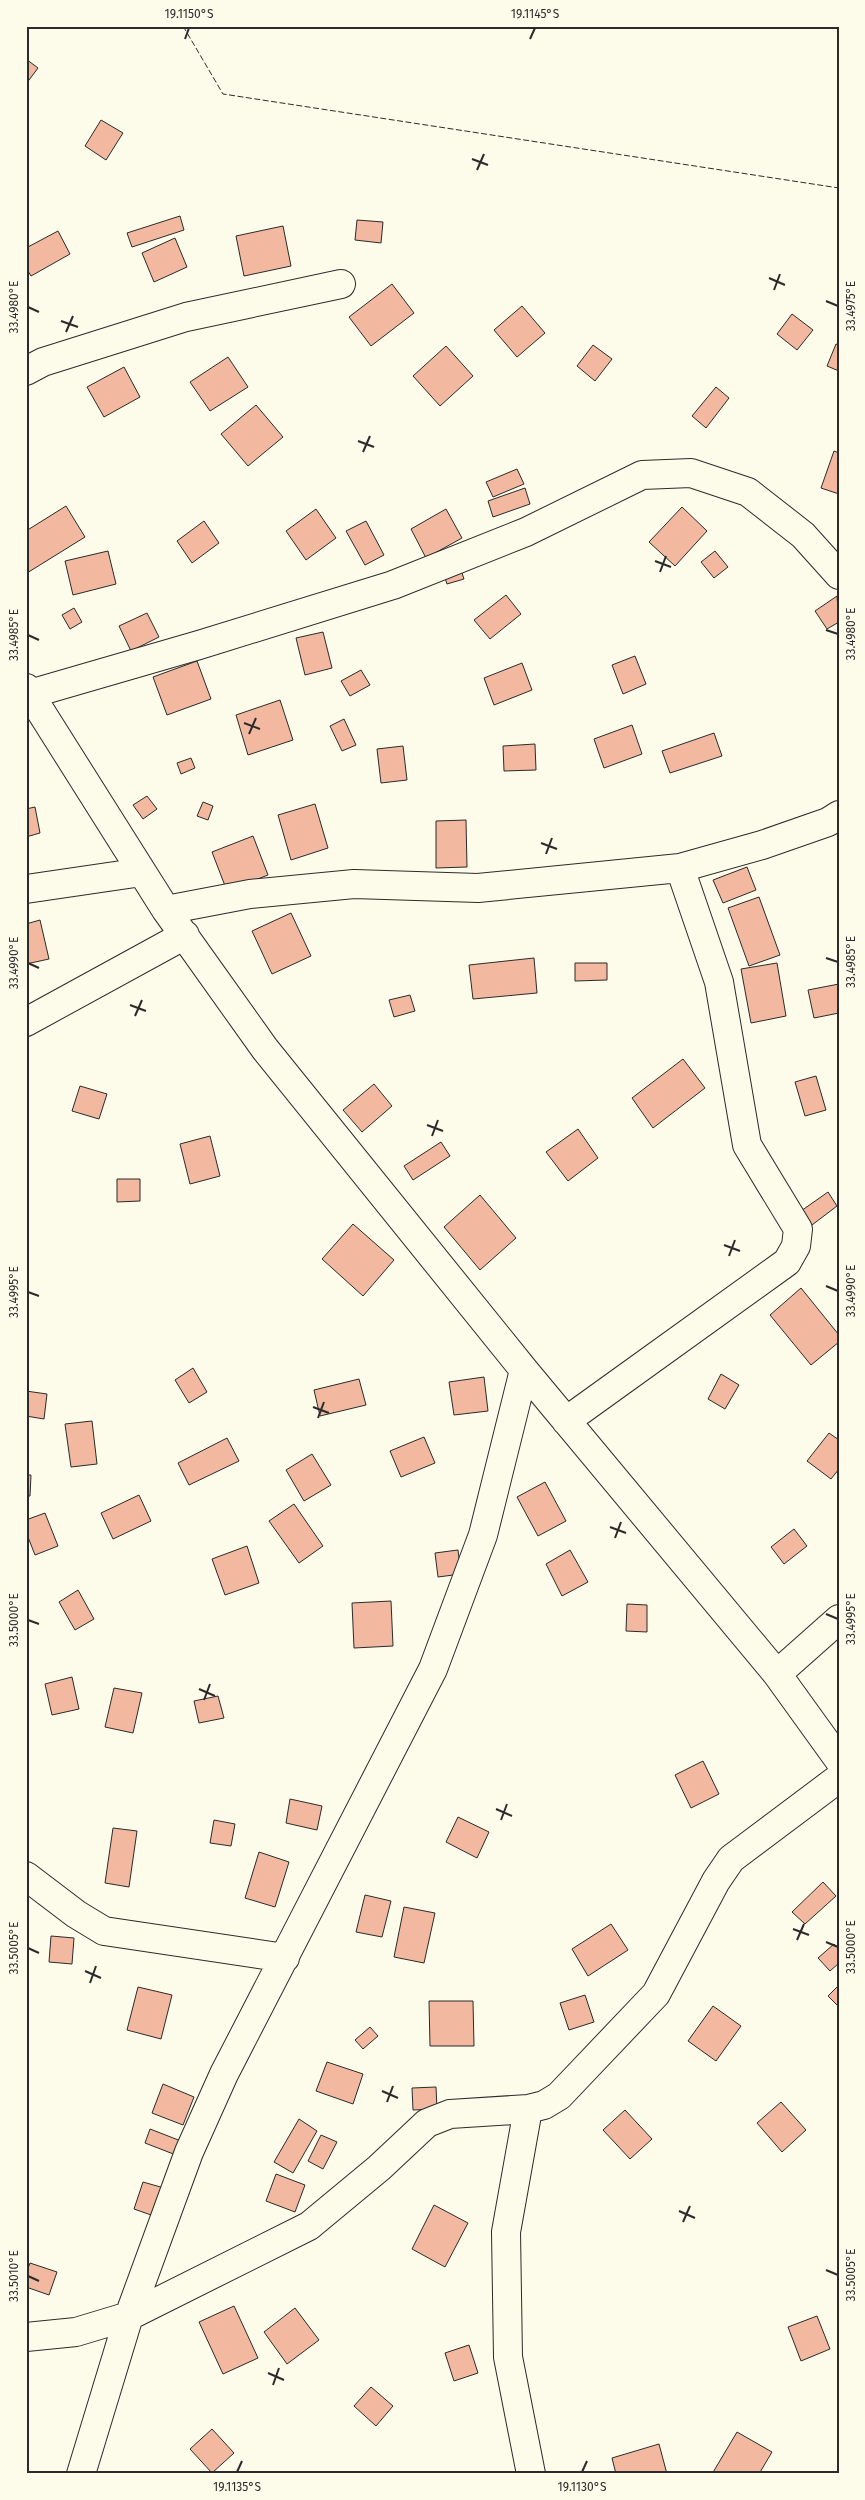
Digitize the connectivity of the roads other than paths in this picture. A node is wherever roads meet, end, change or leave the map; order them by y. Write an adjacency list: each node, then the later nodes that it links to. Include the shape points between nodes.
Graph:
1 (341, 284): 2 (street, via 186,317 43,362)
2 (26, 371)
3 (839, 575): 4 (street, via 803,535 748,492 691,473 642,475 526,532 393,585 200,645)
4 (28, 691): 7 (street)
5 (839, 815): 6 (street, via 828,822 762,845)
6 (680, 868): 9 (street, via 478,888 345,885 250,894); 13 (street, via 719,982 747,1145 798,1229 796,1246 787,1262)
7 (142, 872): 8 (street); 9 (street)
8 (26, 889)
9 (166, 910): 10 (street)
10 (184, 935): 11 (street); 12 (street, via 266,1049)
11 (26, 1022)
12 (524, 1370): 13 (street); 19 (street, via 484,1535 433,1669)
13 (566, 1421): 15 (street)
14 (839, 1619): 15 (street)
15 (777, 1674): 16 (street)
16 (839, 1760)
17 (839, 1778): 20 (street, via 731,1859 656,1994 559,2096)
18 (26, 1876): 19 (street, via 104,1931)
19 (286, 1958): 21 (street, via 224,2074 189,2152)
20 (528, 2109): 21 (street, via 450,2114 427,2123 309,2226); 24 (street, via 506,2242 508,2357)
21 (129, 2316): 22 (street, via 76,2332); 23 (street)
22 (26, 2337)
23 (81, 2474)
24 (531, 2474)

